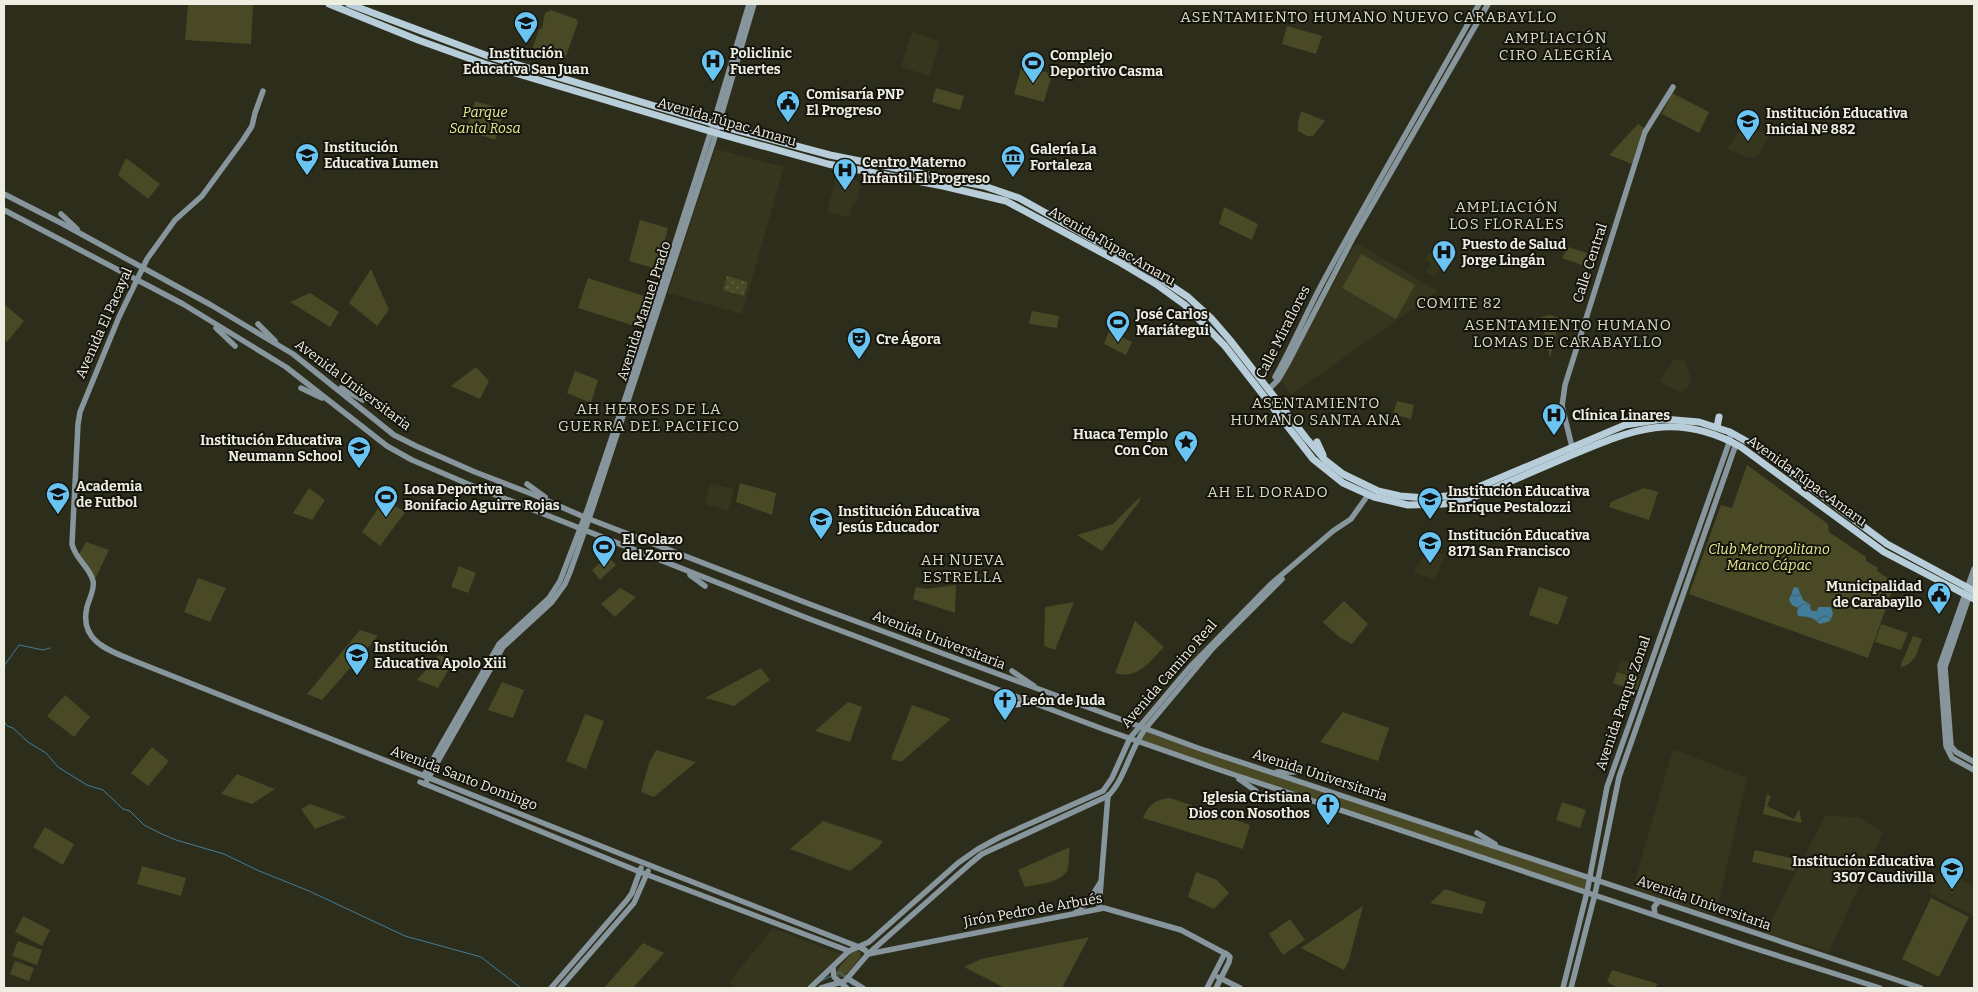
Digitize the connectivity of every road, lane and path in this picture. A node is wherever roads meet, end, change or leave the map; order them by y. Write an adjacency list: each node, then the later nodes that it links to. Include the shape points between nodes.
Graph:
1 (328, 4): 10 (highway, Avenida Túpac Amaru, via 485,64)
2 (349, 4): 9 (highway, Avenida Túpac Amaru, via 488,56)
3 (749, 4): 9 (street)
4 (754, 4): 9 (street)
5 (1479, 4): 23 (street, Calle Miraflores, via 1358,216)
6 (1488, 4): 23 (street, Calle Miraflores, via 1354,236 1289,361)
7 (1673, 87): 31 (street, Calle Central, via 1644,132 1565,385 1562,406)
8 (263, 90): 15 (street, Avenida El Pacayal, via 252,126 243,140 202,196 175,220)
9 (716, 124): 10 (street, Avenida Manuel Prado); 23 (highway, Avenida Túpac Amaru, via 830,156 984,186 1019,198 1184,294 1219,327)
10 (713, 132): 34 (highway, Avenida Túpac Amaru, via 828,164 997,198 1121,263 1172,294 1196,315 1225,346 1313,459 1339,480); 36 (street, Avenida Manuel Prado)
11 (4, 194): 14 (street, Avenida Universitaria)
12 (4, 210): 16 (street, Avenida Universitaria)
13 (60, 214): 14 (street)
14 (84, 235): 15 (street, Avenida Universitaria)
15 (143, 267): 16 (street, Avenida El Pacayal); 20 (street, Avenida Universitaria)
16 (136, 279): 17 (street, Avenida Universitaria); 49 (street, Avenida El Pacayal, via 83,403 78,424 72,544 93,580)
17 (210, 321): 19 (street); 25 (street, Avenida Universitaria, via 286,367)
18 (258, 324): 20 (street)
19 (235, 346)
20 (282, 348): 21 (street, Avenida Universitaria)
21 (327, 381): 24 (street); 35 (street, Avenida Universitaria, via 394,435)
22 (301, 388): 25 (street)
23 (1268, 390): 32 (highway, Avenida Túpac Amaru)
24 (364, 400)
25 (332, 403): 38 (street, Avenida Universitaria, via 387,446 412,460)
26 (1720, 417): 27 (highway)
27 (1717, 427): 28 (highway, Avenida Túpac Amaru); 31 (highway, Avenida Túpac Amaru, via 1682,420 1645,421 1616,428)
28 (1730, 432): 30 (street, Avenida Parque Zonal); 37 (highway, Avenida Túpac Amaru, via 1755,446)
29 (1317, 442): 32 (highway)
30 (1733, 442): 31 (highway, Avenida Túpac Amaru, via 1694,429 1668,427 1624,434); 37 (highway, Avenida Túpac Amaru); 87 (street, Avenida Parque Zonal, via 1611,775); 88 (street, Avenida Parque Zonal, via 1618,777)
31 (1573, 450): 32 (highway, Avenida Túpac Amaru, via 1476,488 1435,498 1378,491); 34 (highway, Avenida Túpac Amaru, via 1476,496 1456,502 1408,505)
32 (1325, 460)
33 (527, 484): 35 (street)
34 (1368, 495): 39 (street, Avenida Camino Real, via 1351,519)
35 (555, 504): 36 (street, Avenida Universitaria)
36 (587, 518): 38 (street, Avenida Manuel Prado); 40 (street, Avenida Universitaria)
37 (1837, 518): 48 (highway, Avenida Túpac Amaru)
38 (582, 530): 42 (street, Avenida Universitaria); 71 (street, Avenida Manuel Prado, via 557,587 499,644)
39 (1338, 530): 58 (street, Avenida Camino Real, via 1262,592); 59 (street, Avenida Camino Real, via 1233,627)
40 (642, 538): 41 (street, Avenida Universitaria); 42 (street, via 646,546)
41 (662, 546): 43 (street, via 655,551); 51 (street, Avenida Universitaria)
42 (639, 552): 43 (street, Avenida Universitaria)
43 (657, 559): 44 (street, Avenida Universitaria)
44 (682, 569): 47 (street); 53 (street, Avenida Universitaria)
45 (1974, 569): 48 (street)
46 (1974, 582): 48 (street)
47 (705, 586)
48 (1970, 593): 65 (street, via 1949,653 1946,674 1951,746); 67 (street, via 1942,660 1940,675 1946,746 1952,758)
49 (90, 597): 71 (street, Avenida Santo Domingo, via 85,614 87,627 92,638 104,648)
50 (1012, 671): 51 (street)
51 (1042, 692): 52 (street, Avenida Universitaria)
52 (1061, 699): 55 (street, Avenida Universitaria); 56 (street)
53 (1032, 702): 54 (main road); 56 (street, Avenida Universitaria)
54 (1012, 705)
55 (1079, 705): 57 (street, via 1072,712); 58 (street, Avenida Universitaria)
56 (1061, 708): 57 (street, Avenida Universitaria)
57 (1075, 718): 60 (street, Avenida Universitaria)
58 (1138, 726): 59 (street, Avenida Universitaria); 60 (street, Avenida Camino Real)
59 (1146, 729): 61 (street, Avenida Camino Real); 62 (street, Avenida Universitaria)
60 (1130, 738): 61 (street, Avenida Universitaria); 73 (street, Avenida Camino Real)
61 (1137, 740): 64 (street, Avenida Universitaria); 75 (street, Avenida Camino Real, via 1116,788)
62 (1198, 748): 63 (street, Avenida Universitaria); 64 (street, via 1200,756)
63 (1217, 755): 66 (street, via 1210,759); 69 (street, Avenida Universitaria)
64 (1194, 761): 66 (street, Avenida Universitaria)
65 (1974, 762)
66 (1212, 767): 70 (street, Avenida Universitaria)
67 (1974, 770)
68 (1295, 772): 69 (street)
69 (1271, 773): 77 (street, Avenida Universitaria)
70 (1233, 774): 74 (street); 82 (street, Avenida Universitaria)
71 (426, 776): 72 (street, Avenida Manuel Prado); 80 (street, Avenida Santo Domingo)
72 (422, 783): 83 (street, Avenida Santo Domingo)
73 (1108, 785): 75 (street); 97 (street, via 1095,795 978,849)
74 (1256, 791)
75 (1108, 796): 86 (street); 100 (street, via 982,854)
76 (1477, 833): 77 (street)
77 (1504, 849): 78 (street, Avenida Universitaria)
78 (1527, 857): 79 (street, Avenida Universitaria); 82 (street, via 1529,865)
79 (1545, 863): 85 (street, via 1538,868); 87 (street, Avenida Universitaria)
80 (643, 864): 81 (street, Avenida Santo Domingo); 83 (street)
81 (649, 866): 84 (street); 97 (street, Avenida Santo Domingo)
82 (1523, 870): 85 (street, Avenida Universitaria)
83 (640, 872): 84 (street, Avenida Santo Domingo); 108 (street, via 627,900)
84 (647, 874): 98 (street, Avenida Santo Domingo); 109 (street, via 634,903)
85 (1541, 876): 89 (street, Avenida Universitaria)
86 (1102, 878): 93 (street); 95 (street, via 1088,902)
87 (1590, 878): 88 (street, Avenida Universitaria); 89 (street, Avenida Parque Zonal)
88 (1598, 880): 90 (street, Avenida Parque Zonal); 91 (street, Avenida Universitaria)
89 (1587, 892): 90 (street, Avenida Universitaria); 115 (street, Avenida Parque Zonal)
90 (1595, 894): 94 (street, Avenida Universitaria); 116 (street, Avenida Parque Zonal)
91 (1644, 896): 92 (street, Avenida Universitaria); 94 (street, via 1646,904)
92 (1659, 901): 96 (street, via 1654,907); 118 (street, Avenida Universitaria)
93 (1099, 908): 95 (street, Jirón Pedro de Arbués); 99 (street, Jirón Pedro de Arbués, via 1109,908 1180,930)
94 (1640, 909): 96 (street, Avenida Universitaria)
95 (1074, 913): 100 (street, Jirón Pedro de Arbués)
96 (1655, 914): 117 (street, Avenida Universitaria)
97 (859, 947): 98 (street); 100 (street, Avenida Santo Domingo)
98 (849, 951): 101 (street)
99 (1225, 953): 102 (street); 104 (street, via 1230,960)
100 (868, 954): 103 (street)
101 (833, 968): 105 (street, via 833,976); 110 (street)
102 (1214, 975): 104 (street); 106 (street)
103 (847, 978): 105 (street); 113 (street)
104 (1221, 978): 107 (street); 114 (street)
105 (839, 982): 111 (street); 112 (street)
106 (1208, 985): 107 (street)
107 (1218, 987)
108 (551, 988)
109 (560, 988)
110 (810, 988)
111 (821, 988)
112 (847, 988)
113 (863, 988)
114 (1240, 988)
115 (1563, 988)
116 (1571, 988)
117 (1880, 988)
118 (1921, 988)

